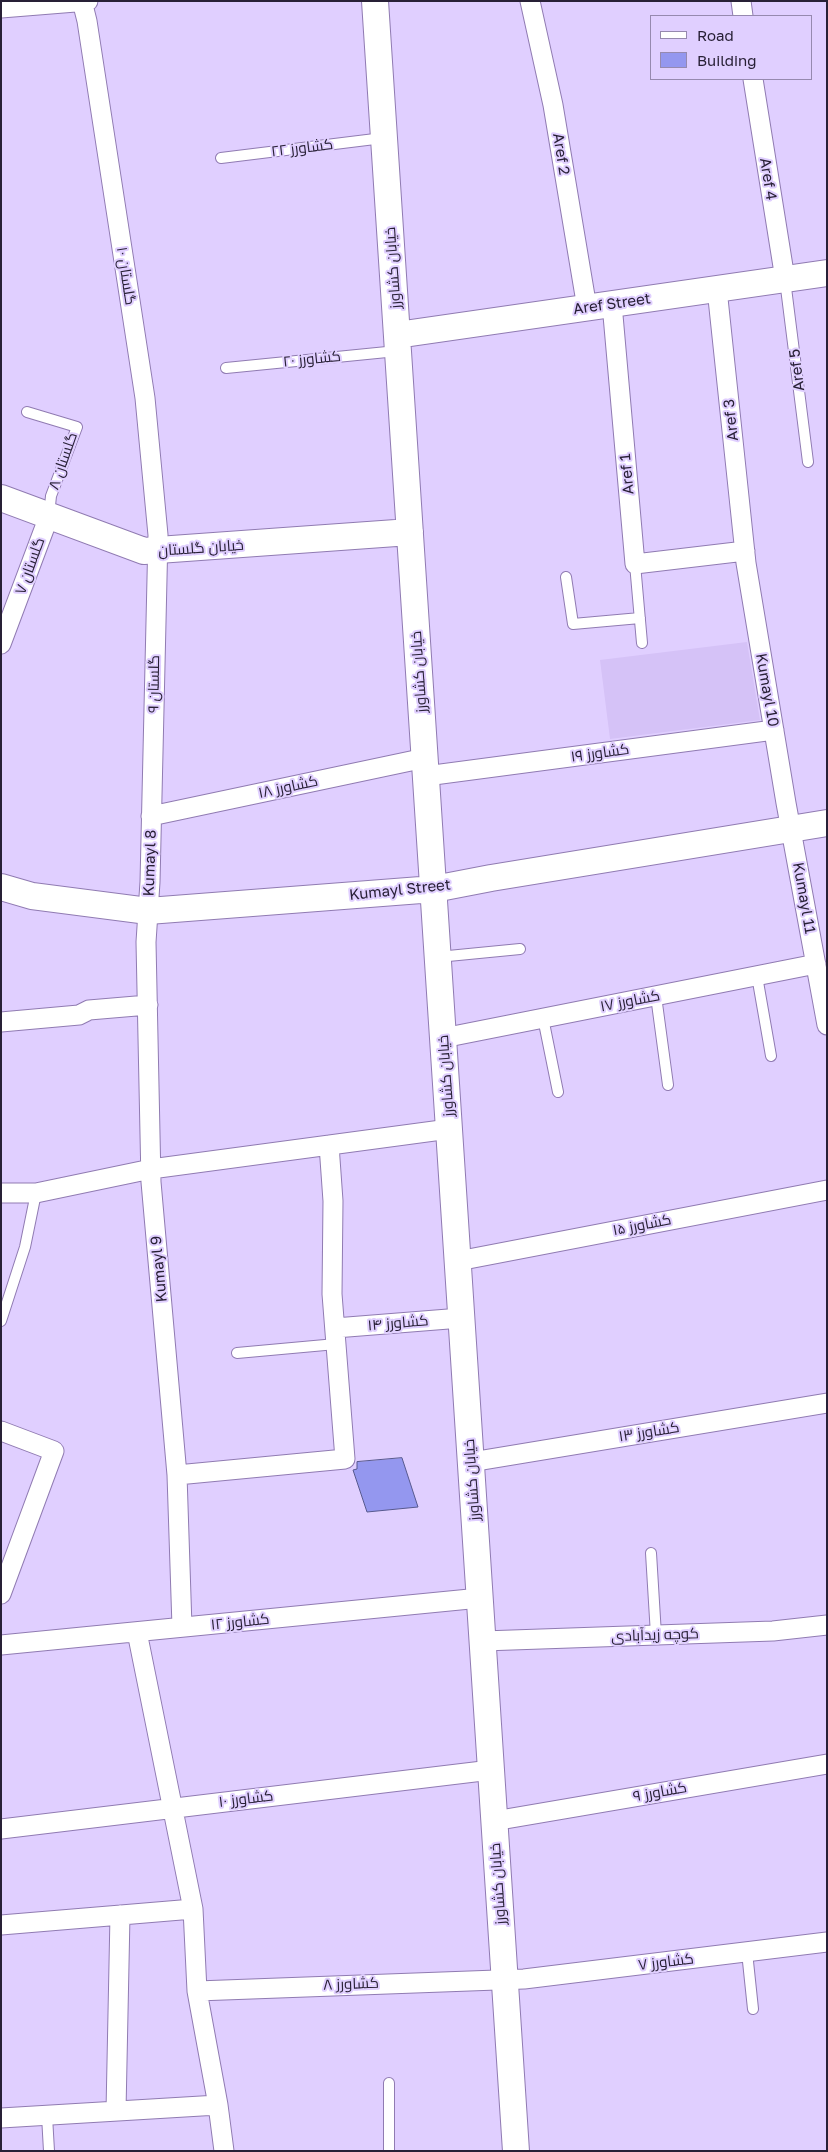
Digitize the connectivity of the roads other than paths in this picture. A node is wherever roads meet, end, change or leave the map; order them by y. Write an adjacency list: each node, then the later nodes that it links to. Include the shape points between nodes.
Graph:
1 (82, 1): 2 (street); 6 (street); 23 (street, گلستان ۱۰, via 145,398 158,535)
2 (88, 1)
3 (375, 1): 9 (street, خیابان کشاورز)
4 (530, 1): 15 (street, Aref 2, via 553,105)
5 (741, 1): 7 (street)
6 (1, 8)
7 (743, 15)
8 (753, 80): 12 (street, Aref 4)
9 (384, 138): 10 (lane, کشاورز ۲۲); 16 (street, خیابان کشاورز)
10 (221, 158)
11 (827, 273): 12 (street, Aref Street)
12 (785, 279): 13 (street, Aref Street); 19 (lane, Aref 5)
13 (717, 289): 14 (street, Aref Street); 24 (street, Aref 3)
14 (612, 304): 15 (street, Aref Street); 25 (street, Aref 1)
15 (587, 308): 16 (street, Aref Street)
16 (398, 343): 17 (lane, کشاورز ۲۰); 22 (street, خیابان کشاورز)
17 (226, 368)
18 (27, 412): 21 (lane, گلستان ۸, via 77,427 51,496)
19 (808, 462)
20 (1, 498): 21 (street, خیابان گلستان)
21 (49, 516): 23 (street, خیابان گلستان, via 144,551); 29 (street, گلستان ۷)
22 (410, 532): 23 (street, خیابان گلستان); 31 (street, خیابان کشاورز)
23 (156, 551): 32 (street, گلستان ۹)
24 (745, 551): 25 (street); 30 (street, Kumayl 10)
25 (635, 564): 27 (lane, Aref 1)
26 (566, 577): 27 (lane, via 573,624)
27 (640, 618): 28 (lane, Aref 1)
28 (642, 643)
29 (1, 644)
30 (774, 730): 31 (street, کشاورز ۱۹); 34 (street, Kumayl 10)
31 (425, 767): 32 (street, کشاورز ۱۸); 36 (street, خیابان کشاورز)
32 (151, 816): 37 (street, Kumayl 8)
33 (827, 823): 34 (street, Kumayl Street)
34 (792, 830): 36 (street, Kumayl Street); 40 (street, Kumayl 11)
35 (1, 887): 37 (street, Kumayl Street, via 32,896)
36 (434, 889): 37 (street, Kumayl Street); 39 (street, خیابان کشاورز)
37 (148, 911): 43 (street, Kumayl 9)
38 (520, 948): 39 (lane)
39 (438, 957): 47 (street, خیابان کشاورز)
40 (816, 964): 41 (street, کشاورز ۱۷); 46 (street, Kumayl 11)
41 (757, 976): 42 (street, کشاورز ۱۷); 48 (lane)
42 (656, 996): 44 (street, کشاورز ۱۷); 49 (lane)
43 (148, 1005): 45 (street); 53 (street, Kumayl 9)
44 (544, 1018): 47 (street, کشاورز ۱۷); 50 (lane)
45 (1, 1022)
46 (827, 1025)
47 (443, 1038): 51 (street, خیابان کشاورز)
48 (771, 1056)
49 (668, 1085)
50 (558, 1092)
51 (449, 1129): 52 (street); 57 (street, خیابان کشاورز)
52 (329, 1145): 53 (street); 60 (street)
53 (152, 1169): 56 (street); 65 (street, Kumayl 9)
54 (827, 1190): 57 (street, کشاورز ۱۵)
55 (1, 1193): 56 (street)
56 (36, 1193): 59 (lane, via 25,1247)
57 (458, 1261): 58 (street, خیابان کشاورز)
58 (461, 1318): 60 (street, کشاورز ۱۴); 64 (street, خیابان کشاورز)
59 (1, 1321)
60 (335, 1336): 61 (lane); 65 (street, via 345,1459)
61 (237, 1353)
62 (827, 1403): 64 (street, کشاورز ۱۳)
63 (1, 1431): 67 (street, via 54,1450)
64 (471, 1462): 68 (street, خیابان کشاورز)
65 (177, 1475): 70 (street, Kumayl 9)
66 (651, 1553): 72 (lane)
67 (1, 1594)
68 (480, 1598): 70 (street, کشاورز ۱۲); 73 (street, خیابان کشاورز)
69 (827, 1625): 72 (street, کوچه زیدآبادی, via 773,1631)
70 (182, 1627): 71 (street, کشاورز ۱۲)
71 (137, 1632): 74 (street, کشاورز ۱۲); 77 (street)
72 (656, 1635): 73 (street, کوچه زیدآبادی)
73 (483, 1641): 76 (street, خیابان کشاورز)
74 (1, 1645)
75 (827, 1764): 78 (street, کشاورز ۹)
76 (491, 1770): 77 (street, کشاورز ۱۰); 78 (street, خیابان کشاورز)
77 (173, 1808): 79 (street, کشاورز ۱۰); 80 (street)
78 (494, 1822): 85 (street, خیابان کشاورز)
79 (1, 1829)
80 (193, 1909): 81 (street); 86 (street)
81 (120, 1915): 82 (street); 90 (street)
82 (1, 1925)
83 (827, 1942): 84 (street, کشاورز ۷)
84 (747, 1952): 85 (street, کشاورز ۷); 87 (lane)
85 (504, 1979): 86 (street, کشاورز ۸); 96 (street, خیابان کشاورز)
86 (197, 1991): 89 (street)
87 (753, 2008)
88 (389, 2082): 95 (lane)
89 (218, 2105): 90 (street); 94 (street)
90 (116, 2111): 91 (street)
91 (47, 2116): 92 (street); 93 (lane)
92 (1, 2118)
93 (49, 2151)
94 (224, 2151)
95 (389, 2151)
96 (516, 2151)

